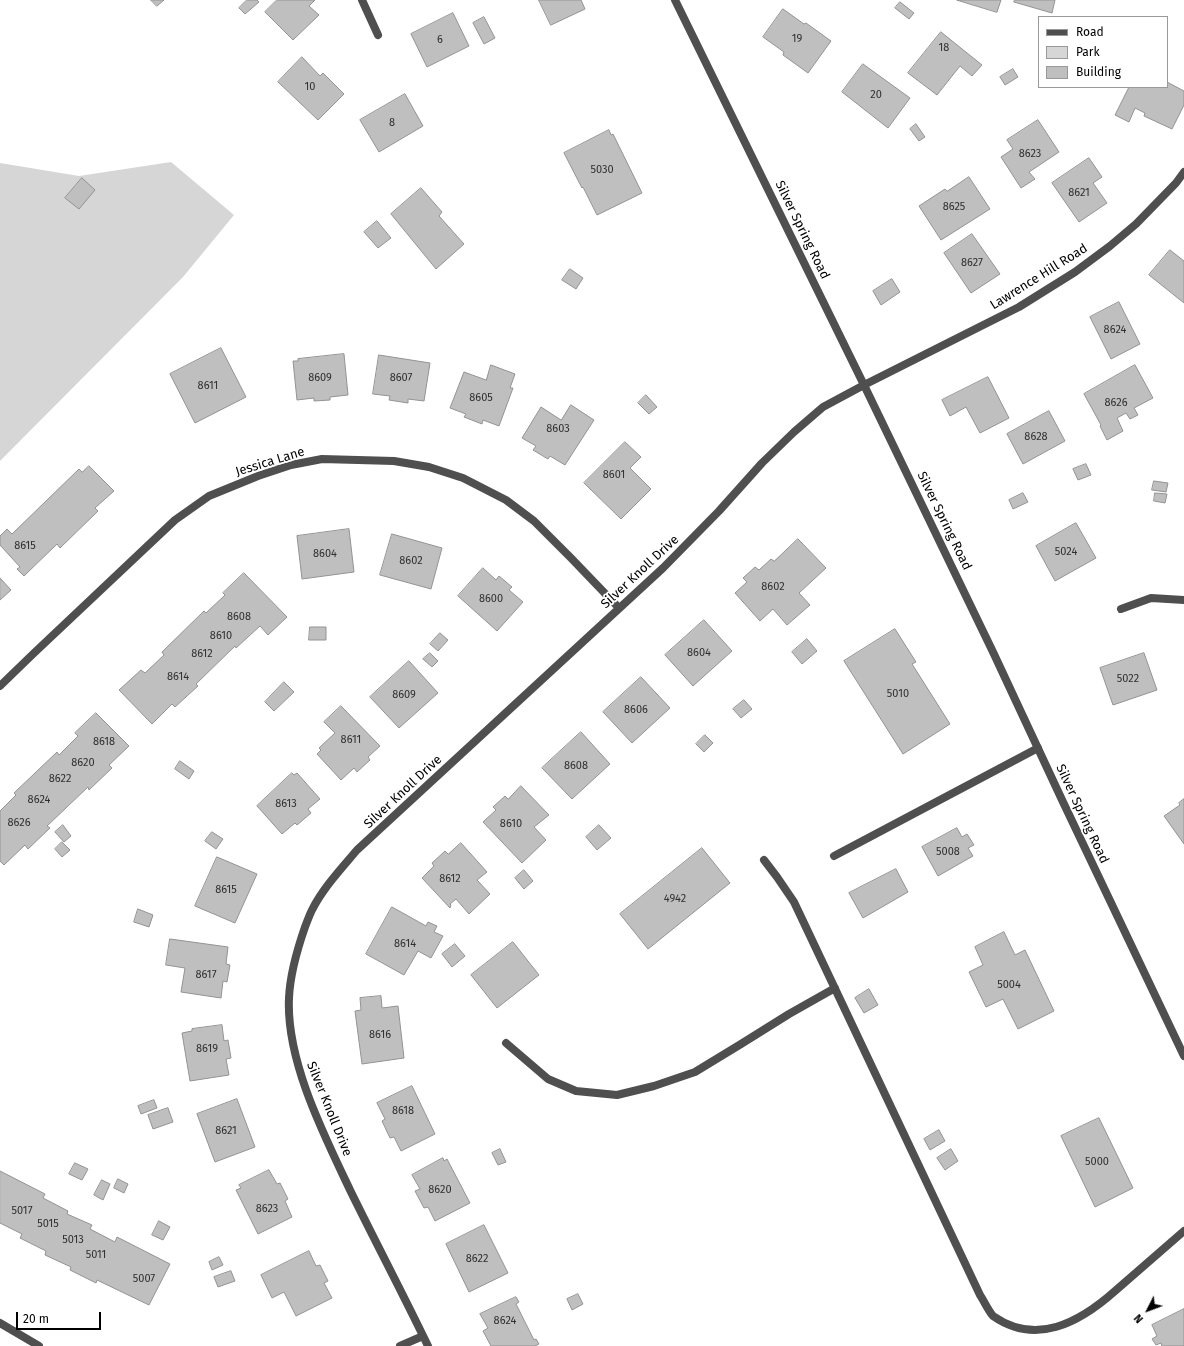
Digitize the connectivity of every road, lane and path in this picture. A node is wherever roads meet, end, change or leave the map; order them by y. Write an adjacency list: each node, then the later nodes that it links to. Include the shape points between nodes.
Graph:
1 (362, 0): 3 (street)
2 (675, 0): 5 (street, Silver Spring Road)
3 (378, 34)
4 (1184, 172): 5 (street, Lawrence Hill Road, via 1136,224 1075,272 1020,307)
5 (864, 385): 7 (street, Silver Knoll Drive, via 823,408 794,432 668,563); 10 (street, Silver Spring Road)
6 (1184, 600): 8 (street, via 1151,598)
7 (619, 608): 9 (street, Jessica Lane, via 534,521 506,500 463,478 429,467 394,461 322,460 291,465 209,496 175,520); 18 (street, Silver Knoll Drive, via 357,850 332,879 312,911 299,945 289,998 294,1053 332,1153)
8 (1121, 609)
9 (0, 686)
10 (1038, 748): 11 (street); 15 (street, Silver Spring Road)
11 (834, 856)
12 (764, 860): 13 (street, via 794,902)
13 (835, 988): 14 (street, via 695,1072 617,1095 576,1091 548,1079); 16 (street, via 980,1295 992,1315 1005,1327 1028,1337 1055,1335 1081,1321)
14 (506, 1043)
15 (1184, 1056)
16 (1184, 1231)
17 (0, 1323): 19 (street)
18 (423, 1336): 20 (street); 21 (street, Silver Knoll Drive)
19 (39, 1346)
20 (400, 1346)
21 (428, 1346)

